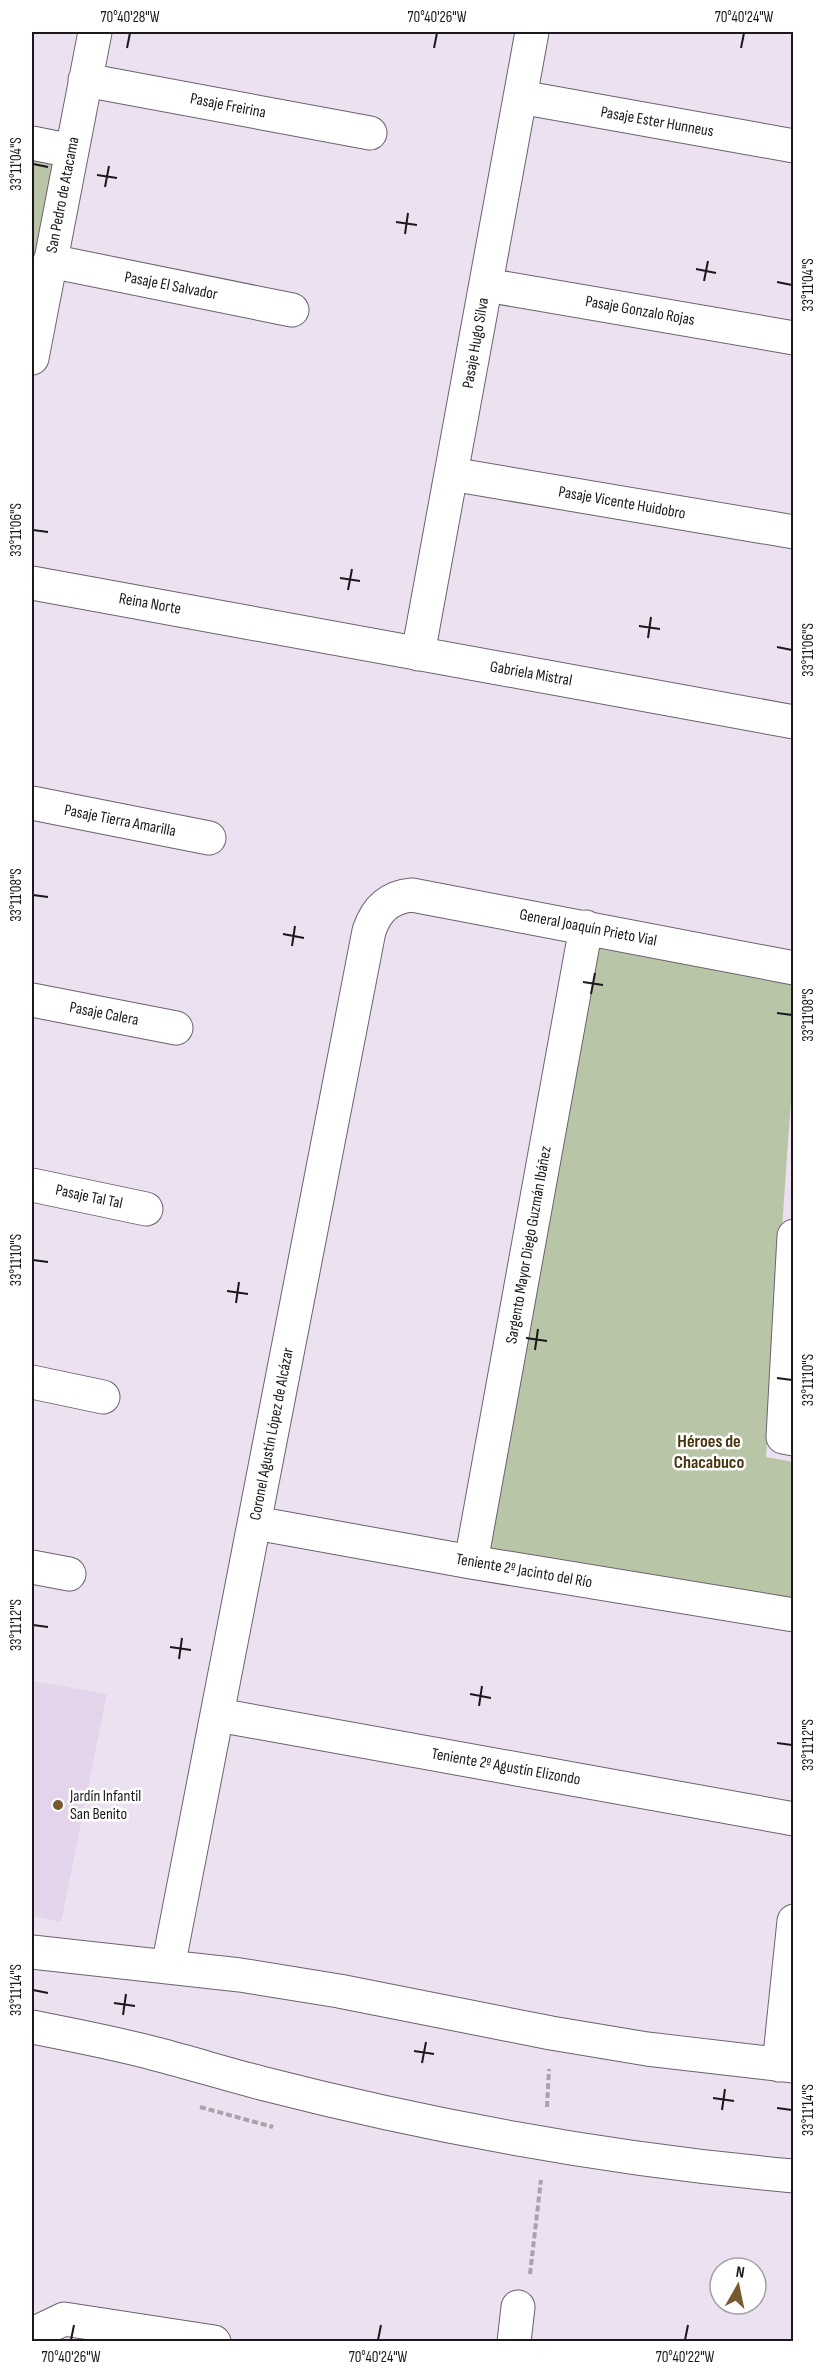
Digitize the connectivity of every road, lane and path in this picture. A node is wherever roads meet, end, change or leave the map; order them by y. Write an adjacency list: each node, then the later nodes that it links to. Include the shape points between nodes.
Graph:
1 (95, 32): 3 (street, San Pedro de Atacama)
2 (532, 32): 4 (street, Pasaje Hugo Silva)
3 (85, 80): 5 (street, Pasaje Freirina); 8 (street, San Pedro de Atacama)
4 (520, 97): 7 (street, Pasaje Ester Hunneus); 10 (street, Pasaje Hugo Silva)
5 (370, 133)
6 (32, 143): 8 (street)
7 (794, 146)
8 (72, 151): 9 (street, San Pedro de Atacama)
9 (50, 261): 11 (street, Pasaje El Salvador); 13 (street, San Pedro de Atacama)
10 (486, 285): 12 (street, Pasaje Gonzalo Rojas); 14 (street, Pasaje Hugo Silva)
11 (292, 310)
12 (794, 338)
13 (32, 358)
14 (451, 474): 15 (street, Pasaje Vicente Huidobro); 18 (street, Pasaje Hugo Silva)
15 (794, 532)
16 (32, 583): 17 (street, Reina Norte)
17 (268, 626): 18 (street, Gabriela Mistral)
18 (418, 654): 19 (street, Gabriela Mistral)
19 (794, 722)
20 (32, 803): 21 (street, Pasaje Tierra Amarilla)
21 (209, 838)
22 (384, 905): 23 (street, General Joaquín Prieto Vial, via 412,895); 33 (street, Coronel Agustín López de Alcázar, via 369,931)
23 (586, 927): 24 (street, General Joaquín Prieto Vial); 34 (street, Sargento Mayor Diego Guzmán Ibáñez)
24 (794, 968)
25 (32, 999): 26 (street, Pasaje Calera)
26 (176, 1028)
27 (32, 1185): 28 (street, Pasaje Tal Tal)
28 (146, 1209)
29 (793, 1238): 32 (street, via 783,1437)
30 (32, 1382): 31 (street)
31 (104, 1396)
32 (794, 1439)
33 (255, 1523): 34 (street, Teniente 2º Jacinto del Río); 38 (street, Coronel Agustín López de Alcázar)
34 (471, 1562): 37 (street, Teniente 2º Jacinto del Río)
35 (32, 1567): 36 (street)
36 (69, 1574)
37 (794, 1615)
38 (218, 1715): 39 (street, Teniente 2º Agustín Elizondo); 42 (street, Coronel Agustín López de Alcázar)
39 (794, 1818)
40 (794, 1921): 44 (street)
41 (32, 1952): 42 (street)
42 (168, 1967): 44 (street, via 339,1991 647,2049)
43 (32, 2026): 45 (street, via 426,2121 623,2158)
44 (786, 2066)
45 (794, 2176)
46 (518, 2307): 49 (street)
47 (34, 2342): 48 (street, via 37,2332 64,2319)
48 (214, 2342)
49 (514, 2342)

